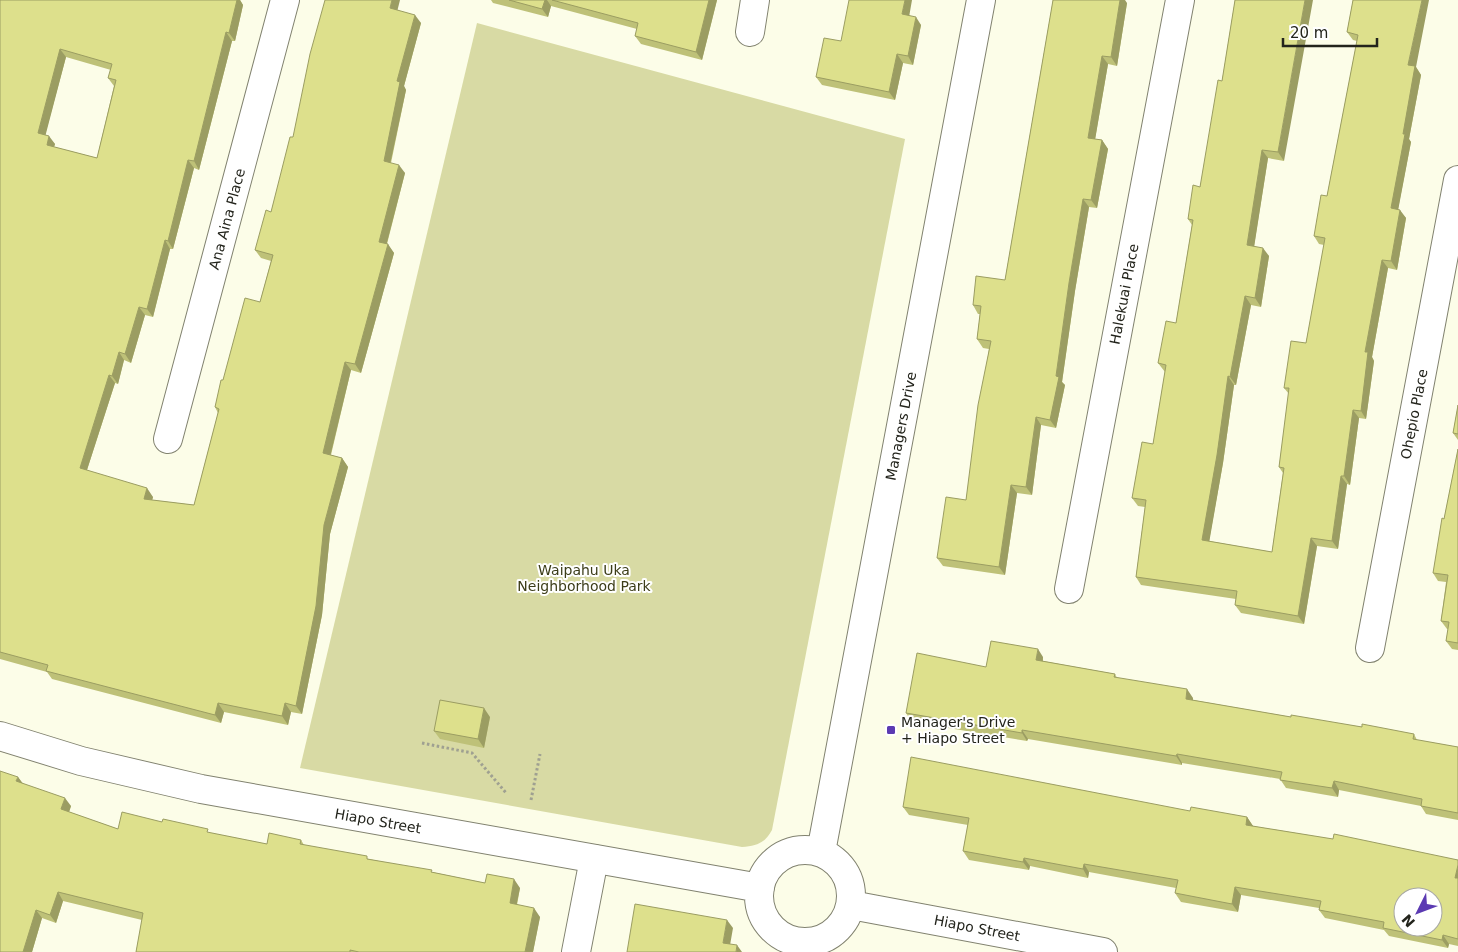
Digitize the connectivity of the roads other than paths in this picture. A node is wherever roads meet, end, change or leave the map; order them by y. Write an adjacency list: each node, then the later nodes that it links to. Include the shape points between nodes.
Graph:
1 (285, 0): 7 (street, Ana Aina Place)
2 (755, 0): 5 (street)
3 (981, 0): 11 (street, Managers Drive)
4 (1180, 0): 8 (street, Halekuai Place)
5 (750, 32)
6 (1458, 180): 9 (street, Ohepio Place)
7 (168, 439)
8 (1069, 589)
9 (1370, 648)
10 (0, 736): 12 (street, Hiapo Street, via 81,761 201,790)
11 (821, 852): 13 (street, via 794,851 782,856 764,875); 14 (street, via 842,867 850,886)
12 (594, 859): 13 (street, Hiapo Street); 17 (street)
13 (760, 888): 16 (street, via 759,902 767,921)
14 (851, 905): 15 (street, Hiapo Street); 16 (street, via 837,931 824,939)
15 (1021, 944): 18 (street, Hiapo Street)
16 (794, 947)
17 (576, 952)
18 (1103, 952)

